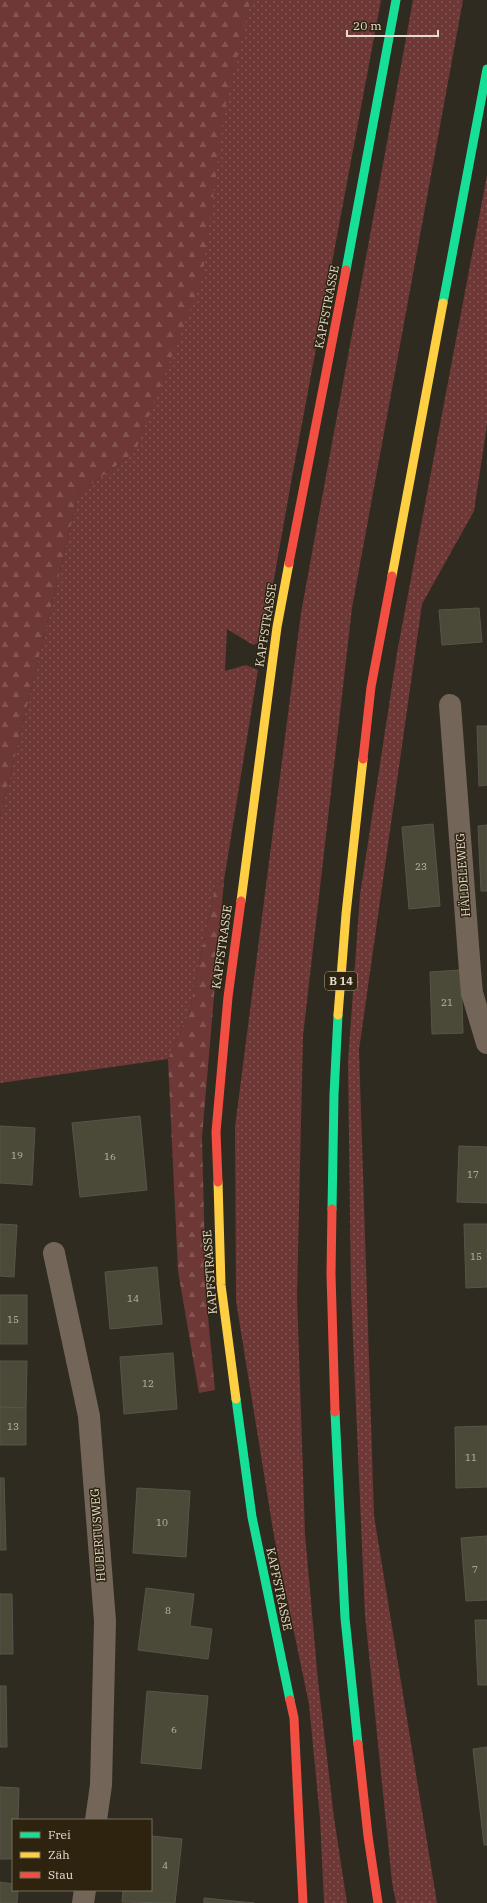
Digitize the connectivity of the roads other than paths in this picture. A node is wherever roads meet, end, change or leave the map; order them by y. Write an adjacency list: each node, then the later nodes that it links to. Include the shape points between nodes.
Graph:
1 (396, 0): 9 (street, KAPFSTRASSE, via 277,627 228,997 216,1132 221,1285 252,1517 294,1718)
2 (487, 69): 10 (street, B 14, via 371,687 346,914 339,1004 334,1095 331,1274 334,1399 345,1618 368,1836)
3 (450, 705): 4 (street, HÄLDELEWEG, via 472,992)
4 (487, 1043)
5 (54, 1253): 6 (street, HUBERTUSWEG, via 89,1416 105,1620 101,1785)
6 (96, 1819)
7 (85, 1891): 8 (street)
8 (83, 1903)
9 (303, 1903)
10 (378, 1903)

